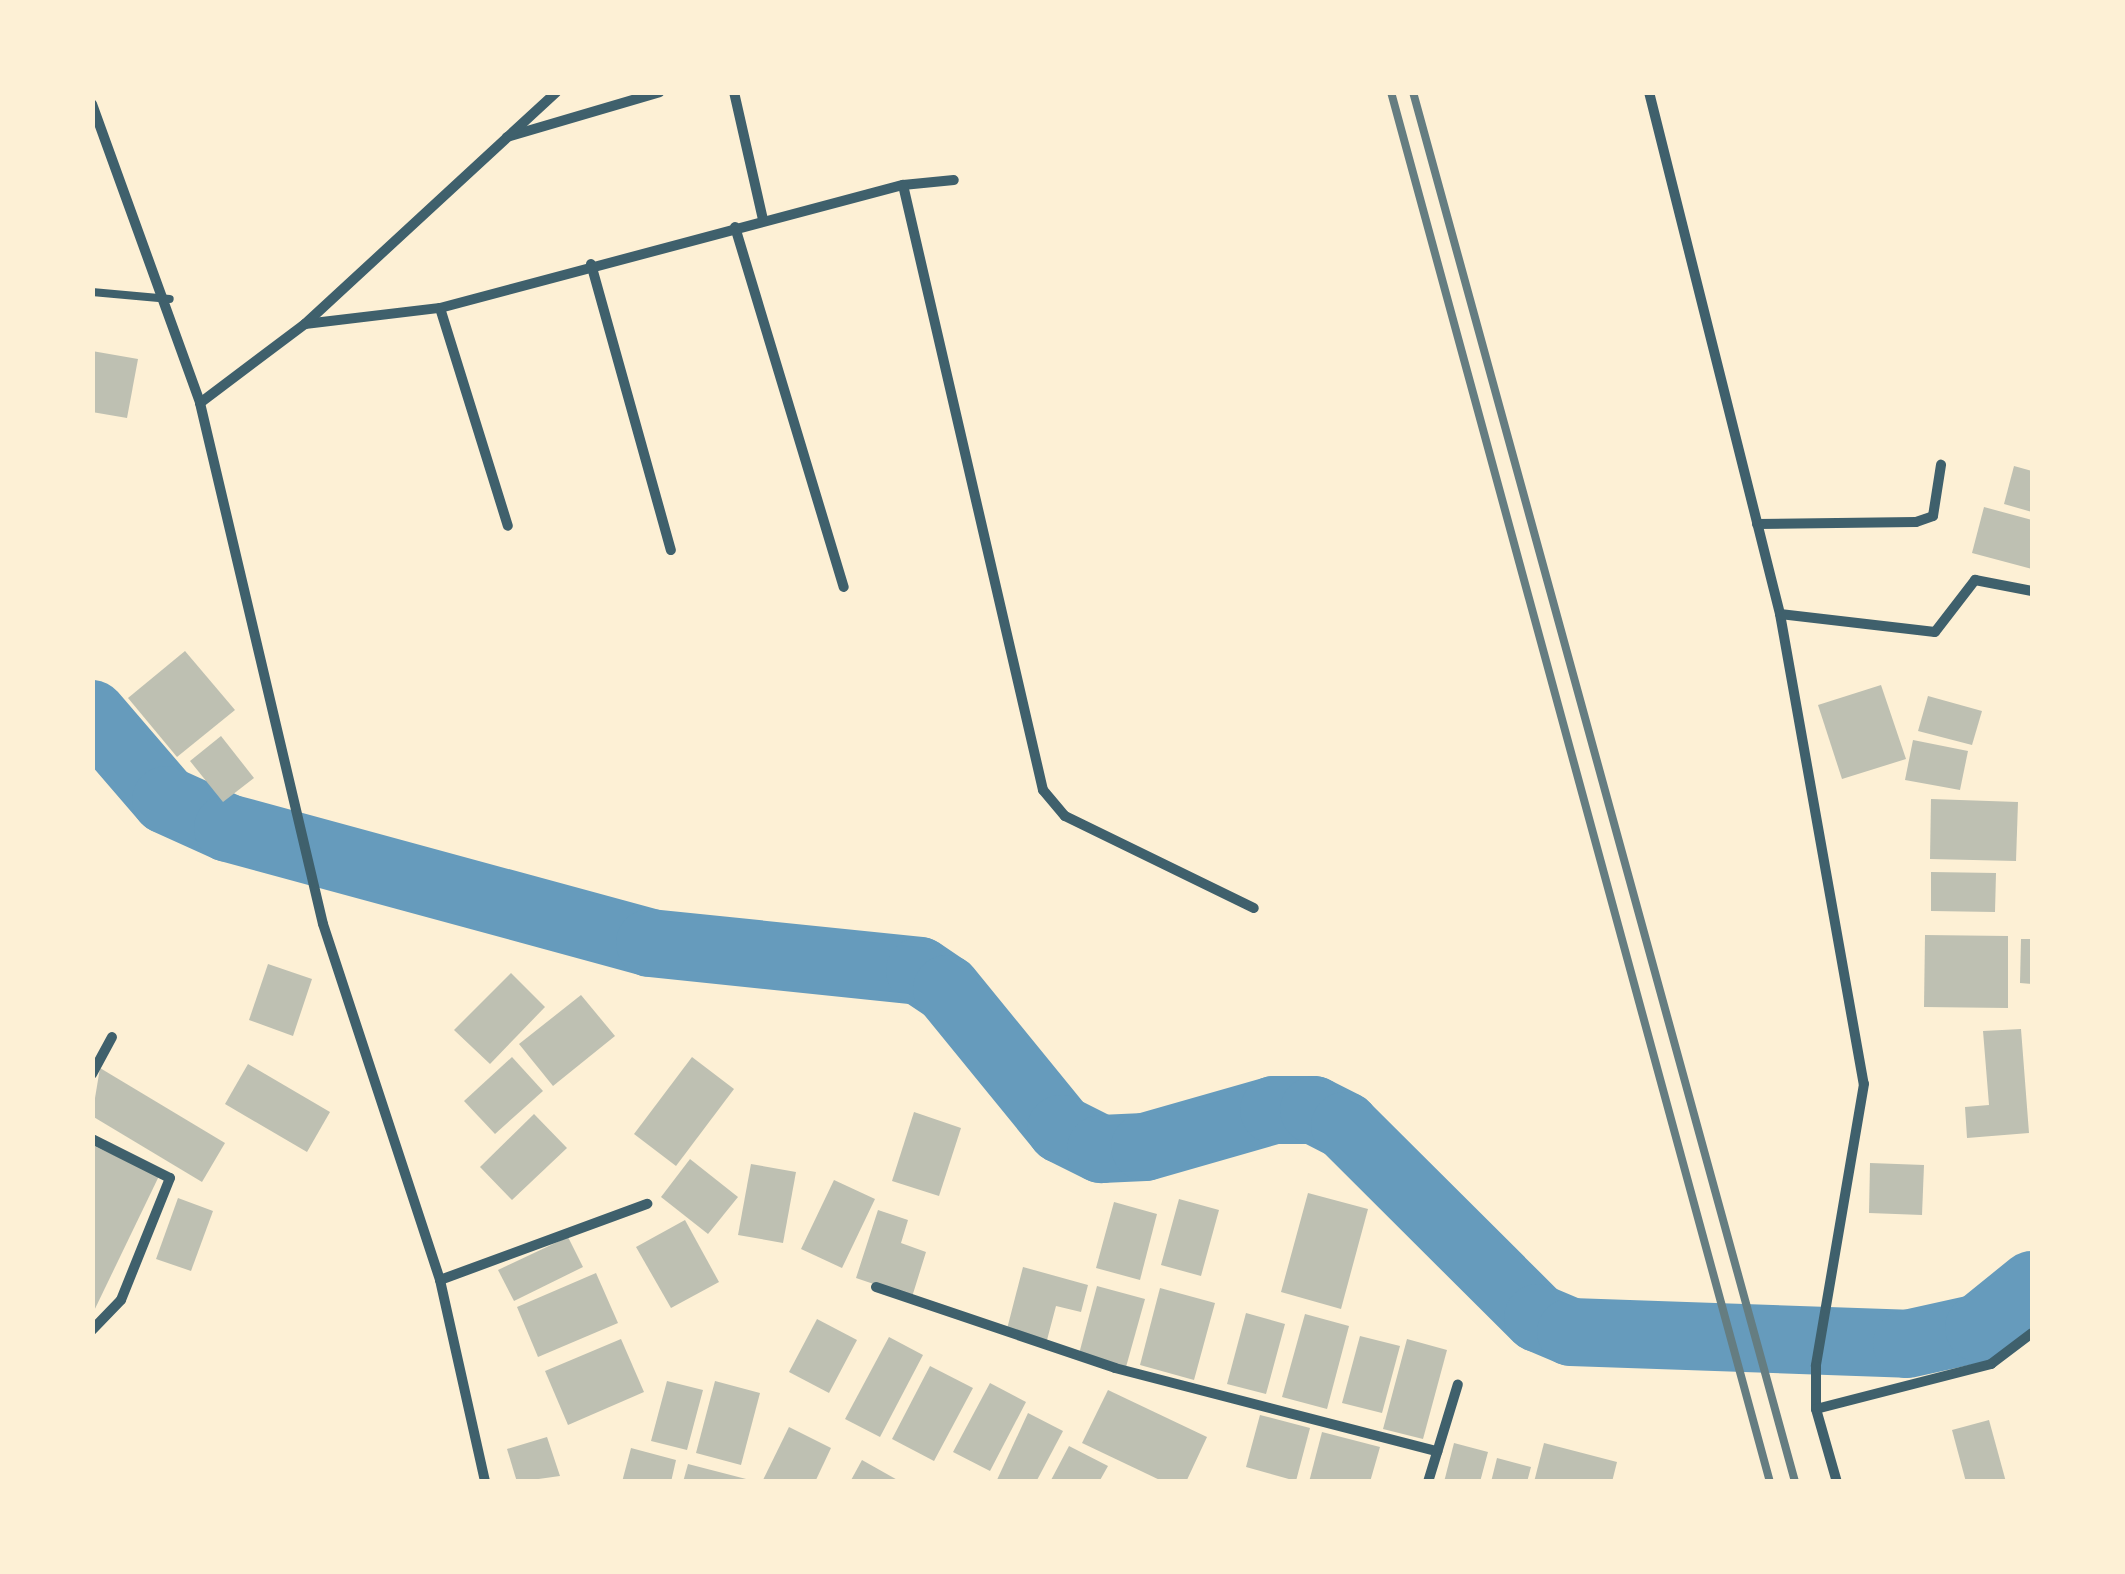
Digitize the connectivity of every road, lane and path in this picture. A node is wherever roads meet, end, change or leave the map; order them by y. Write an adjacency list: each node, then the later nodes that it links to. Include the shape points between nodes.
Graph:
1 (556, 92): 6 (street)
2 (660, 92): 6 (street)
3 (734, 92): 9 (street)
4 (1649, 92): 18 (street)
5 (92, 104): 13 (street)
6 (499, 139): 15 (street)
7 (954, 180): 8 (street)
8 (903, 186): 9 (street); 24 (street, via 1043,790 1065,816)
9 (764, 220): 10 (street)
10 (734, 227): 11 (street); 21 (street)
11 (592, 264): 14 (street); 20 (street)
12 (92, 292): 13 (lane)
13 (170, 299): 16 (street)
14 (440, 308): 15 (street); 19 (street)
15 (305, 324): 16 (street)
16 (200, 403): 29 (street, via 323,924)
17 (1941, 465): 18 (street, via 1933,516 1916,522)
18 (1758, 524): 23 (street)
19 (508, 526)
20 (670, 550)
21 (844, 587)
22 (2032, 591): 23 (street, via 1975,580 1935,632)
23 (1780, 614): 34 (street, via 1864,1094 1835,1288 1816,1366)
24 (1254, 908)
25 (112, 1037): 26 (street)
26 (92, 1074)
27 (92, 1139): 31 (street, via 170,1178 122,1300)
28 (647, 1204): 29 (street)
29 (440, 1280): 36 (street)
30 (876, 1288): 35 (street, via 1115,1368)
31 (94, 1328)
32 (2032, 1334): 34 (street, via 1991,1364)
33 (1458, 1384): 35 (street)
34 (1816, 1409): 38 (street)
35 (1436, 1451): 37 (street)
36 (485, 1482)
37 (1428, 1482)
38 (1838, 1482)

